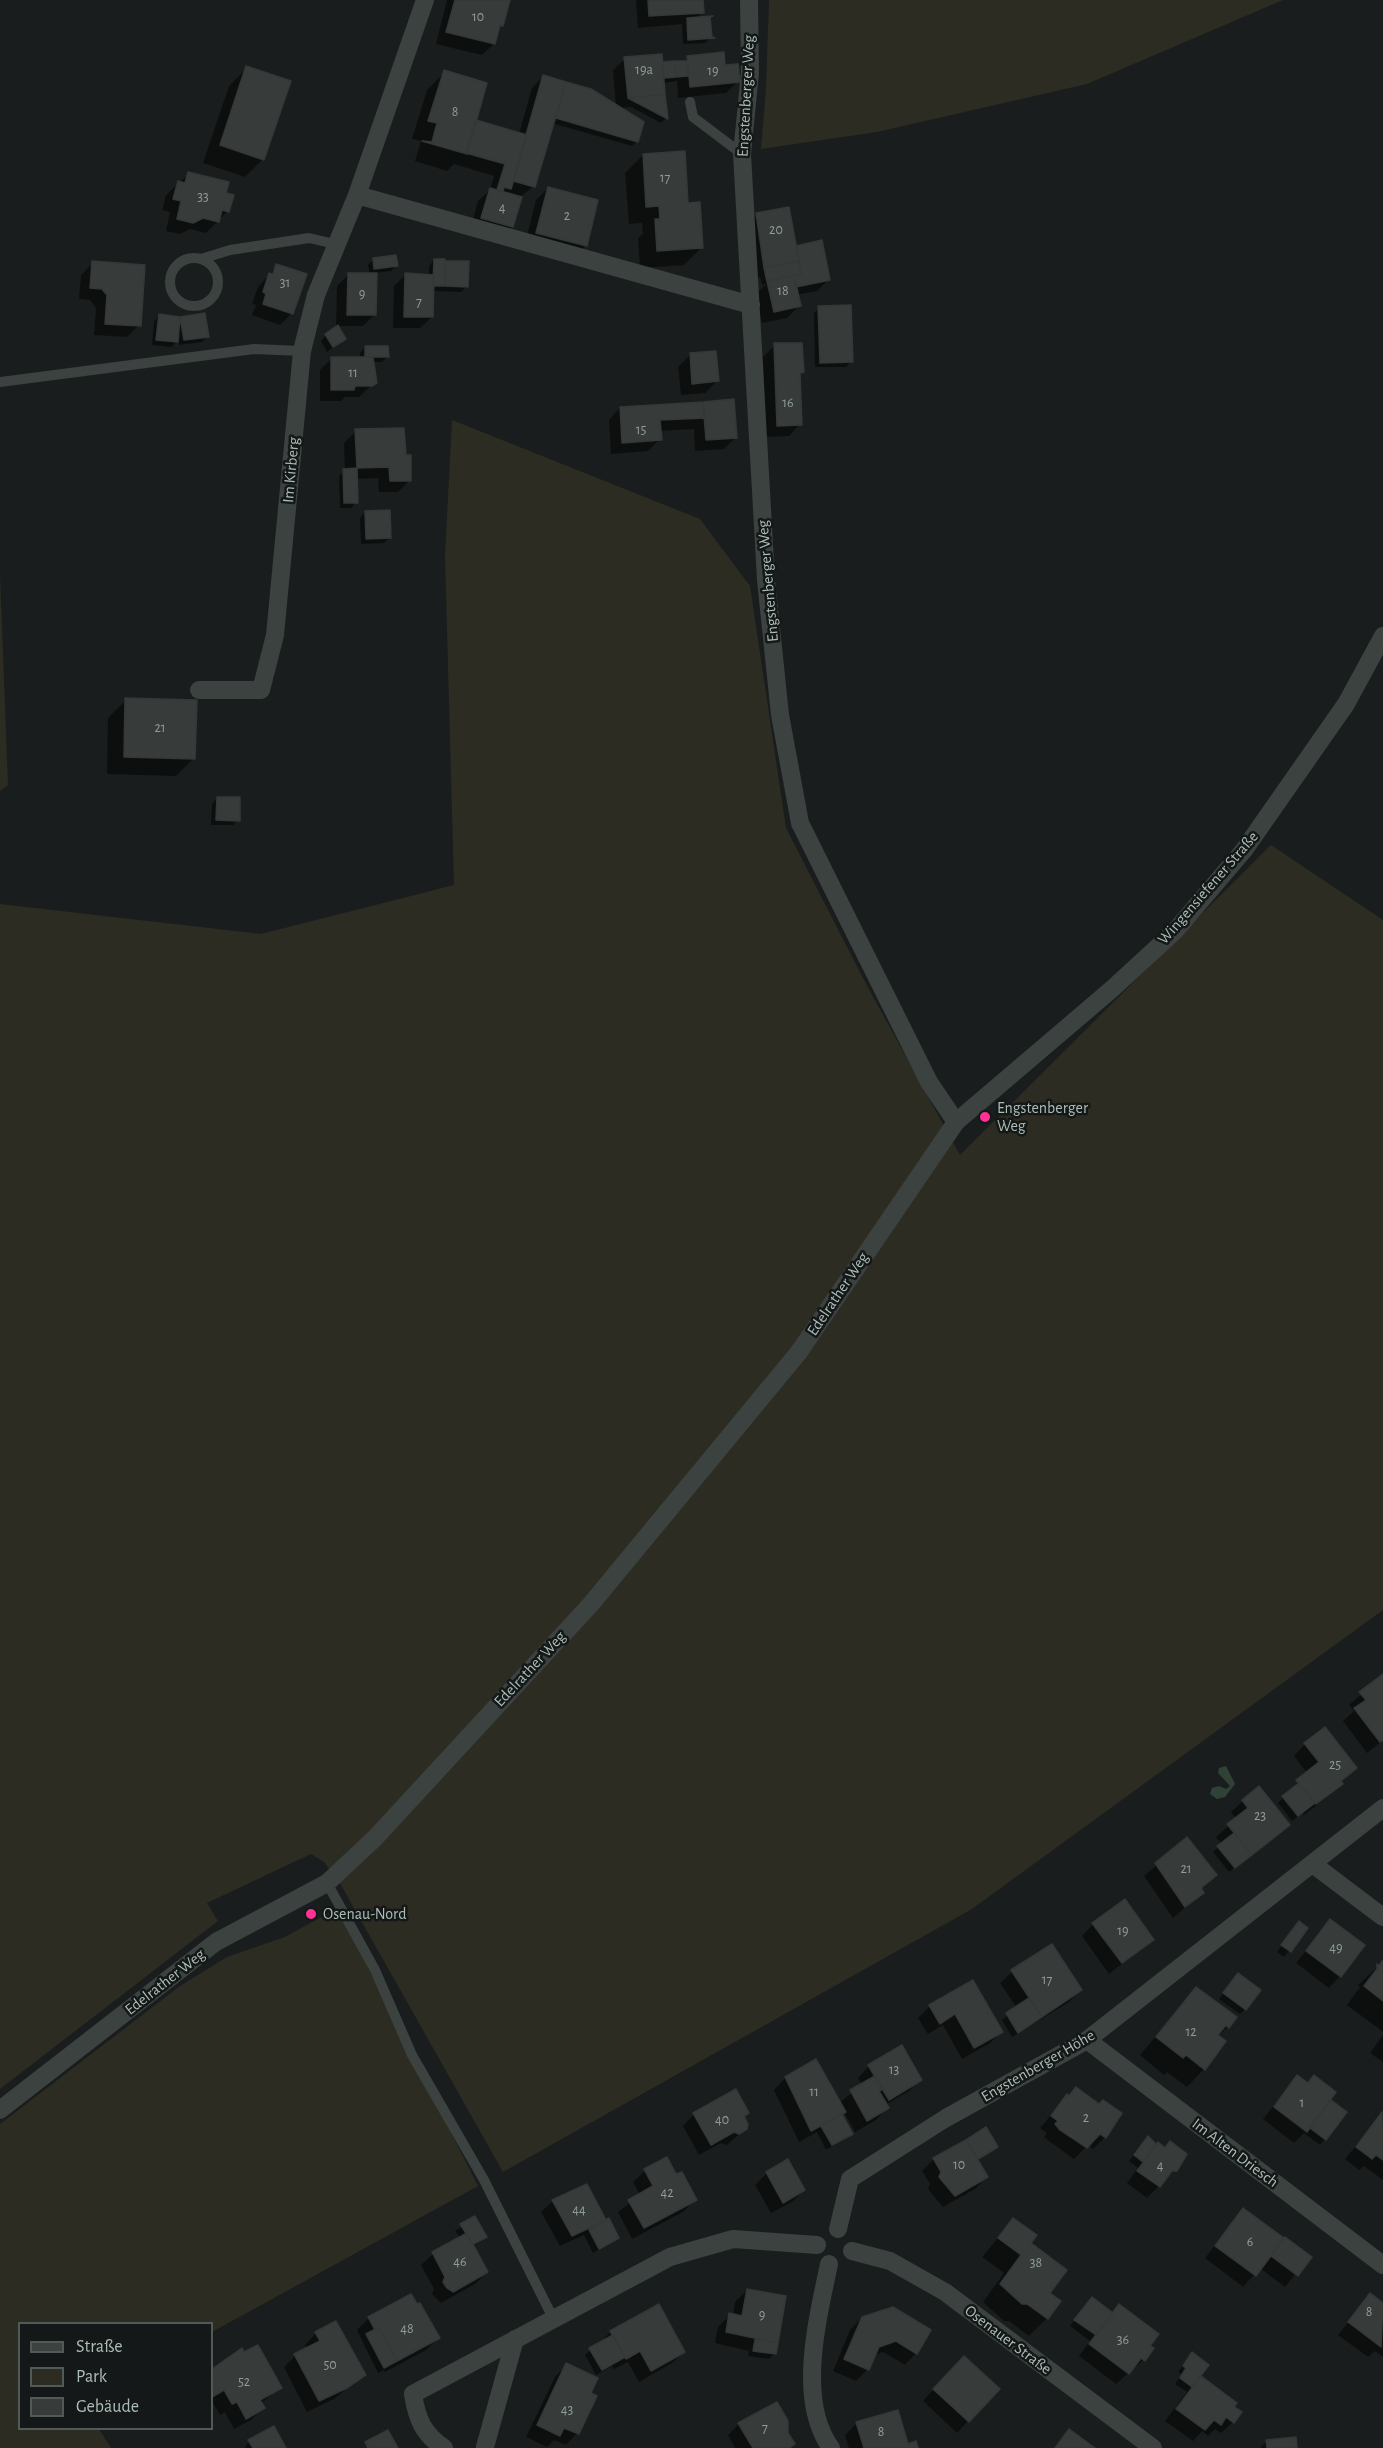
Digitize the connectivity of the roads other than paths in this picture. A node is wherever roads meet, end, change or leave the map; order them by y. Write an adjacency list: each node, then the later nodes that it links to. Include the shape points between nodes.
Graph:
1 (425, 0): 5 (street, Im Kirberg)
2 (749, 0): 4 (street, Engstenberger Weg, via 750,73)
3 (690, 102): 4 (lane, via 693,117)
4 (742, 154): 8 (street, Engstenberger Weg)
5 (357, 195): 6 (street, Im Kirberg); 8 (street)
6 (334, 244): 7 (lane, via 309,238 230,250); 9 (street, Im Kirberg)
7 (201, 259): 7 (lane, via 178,264 170,278 173,295 186,305 202,305 217,290 217,274)
8 (751, 305): 13 (street, Engstenberger Weg, via 766,580 780,715 800,823 929,1082)
9 (302, 351): 10 (lane, via 254,349); 12 (street, Im Kirberg, via 275,635 261,690)
10 (0, 382)
11 (1383, 636): 13 (street, Wingensiefener Straße, via 1346,704 1258,831 1175,932)
12 (199, 690)
13 (956, 1122): 16 (street, Edelrather Weg, via 799,1352 591,1604 375,1838)
14 (1383, 1808): 15 (street, Engstenberger Höhe)
15 (1314, 1865): 17 (street); 18 (street, Engstenberger Höhe)
16 (327, 1884): 19 (street, Edelrather Weg, via 216,1942); 25 (lane, via 375,1970 412,2055 484,2180)
17 (1383, 1917)
18 (1087, 2040): 20 (street, Engstenberger Höhe, via 946,2118 850,2180); 24 (street, Im Alten Driesch)
19 (0, 2110)
20 (838, 2229): 21 (street, via 824,2233); 22 (street, via 851,2239)
21 (817, 2245): 23 (street, via 822,2260); 25 (street, via 733,2239 670,2257)
22 (852, 2251): 23 (street, via 843,2262); 30 (street, Osenauer Straße, via 890,2261 945,2292)
23 (829, 2264): 29 (street, via 816,2326 811,2382 823,2437)
24 (1383, 2265)
25 (554, 2320): 26 (street)
26 (515, 2339): 27 (street, via 413,2394 417,2417 428,2437); 28 (street)
27 (444, 2448)
28 (483, 2448)
29 (831, 2448)
30 (1153, 2448)

